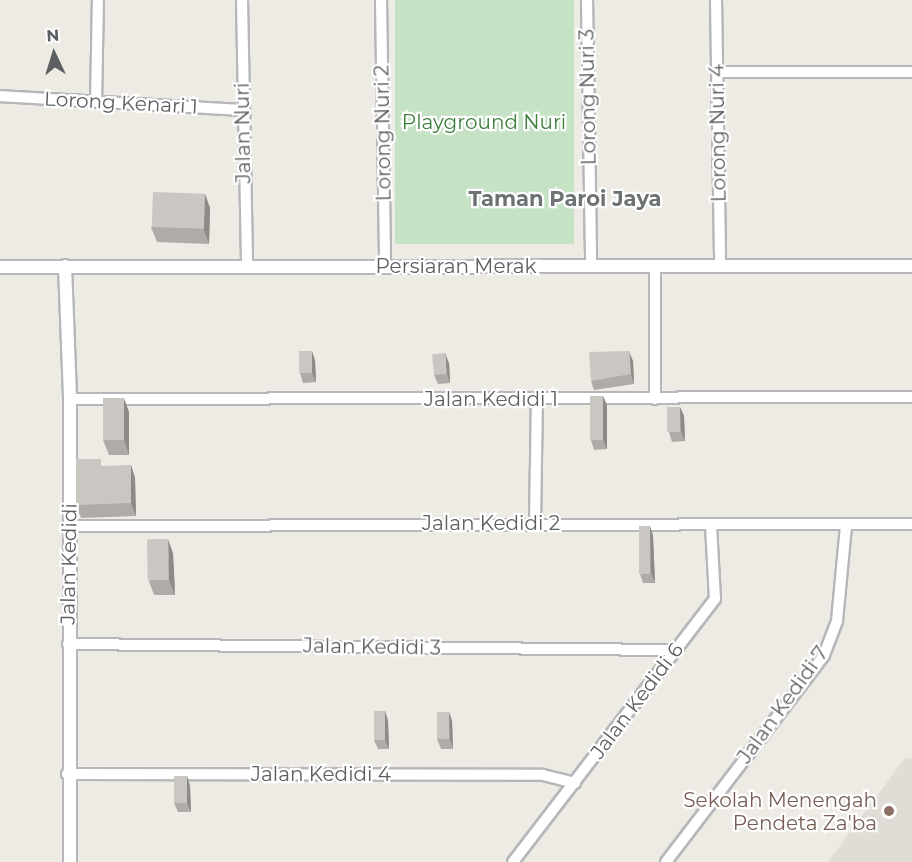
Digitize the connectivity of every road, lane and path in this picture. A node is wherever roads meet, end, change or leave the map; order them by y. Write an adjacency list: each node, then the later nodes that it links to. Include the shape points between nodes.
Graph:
1 (98, 0): 9 (street)
2 (242, 0): 10 (street, Jalan Nuri)
3 (381, 0): 13 (street, Lorong Nuri 2)
4 (587, 0): 14 (street, Lorong Nuri 3)
5 (716, 0): 6 (street, Lorong Nuri 4)
6 (718, 72): 7 (street); 16 (street, Lorong Nuri 4)
7 (912, 72)
8 (0, 96): 9 (street, Lorong Kenari 1)
9 (96, 102): 10 (street, Lorong Kenari 1)
10 (242, 110): 12 (street, Jalan Nuri)
11 (65, 266): 12 (street, Persiaran Merak); 18 (street, Persiaran Merak); 20 (street, Jalan Kedidi)
12 (247, 266): 13 (street, Persiaran Merak)
13 (385, 266): 14 (street, Persiaran Merak)
14 (591, 266): 15 (street, Persiaran Merak)
15 (655, 266): 16 (street, Persiaran Merak); 22 (street)
16 (720, 266): 17 (street, Persiaran Merak)
17 (912, 266)
18 (0, 267)
19 (912, 397): 22 (street, Jalan Kedidi 1)
20 (70, 399): 21 (street, Jalan Kedidi 1); 27 (street, Jalan Kedidi)
21 (537, 399): 22 (street, Jalan Kedidi 1); 23 (street)
22 (655, 399)
23 (535, 523): 25 (street, Jalan Kedidi 2); 27 (street, Jalan Kedidi 2)
24 (912, 524): 26 (street, Jalan Kedidi 2)
25 (711, 525): 26 (street, Jalan Kedidi 2); 29 (street, Jalan Kedidi 6, via 715,599)
26 (846, 525): 34 (street, Jalan Kedidi 7, via 837,621 824,655)
27 (71, 526): 28 (street, Jalan Kedidi)
28 (68, 644): 29 (street, Jalan Kedidi 3); 30 (street, Jalan Kedidi)
29 (676, 651): 31 (street, Jalan Kedidi 6)
30 (67, 774): 31 (street, Jalan Kedidi 4, via 543,775); 32 (street, Jalan Kedidi)
31 (574, 783): 33 (street, Jalan Kedidi 6)
32 (70, 862)
33 (513, 862)
34 (666, 862)

